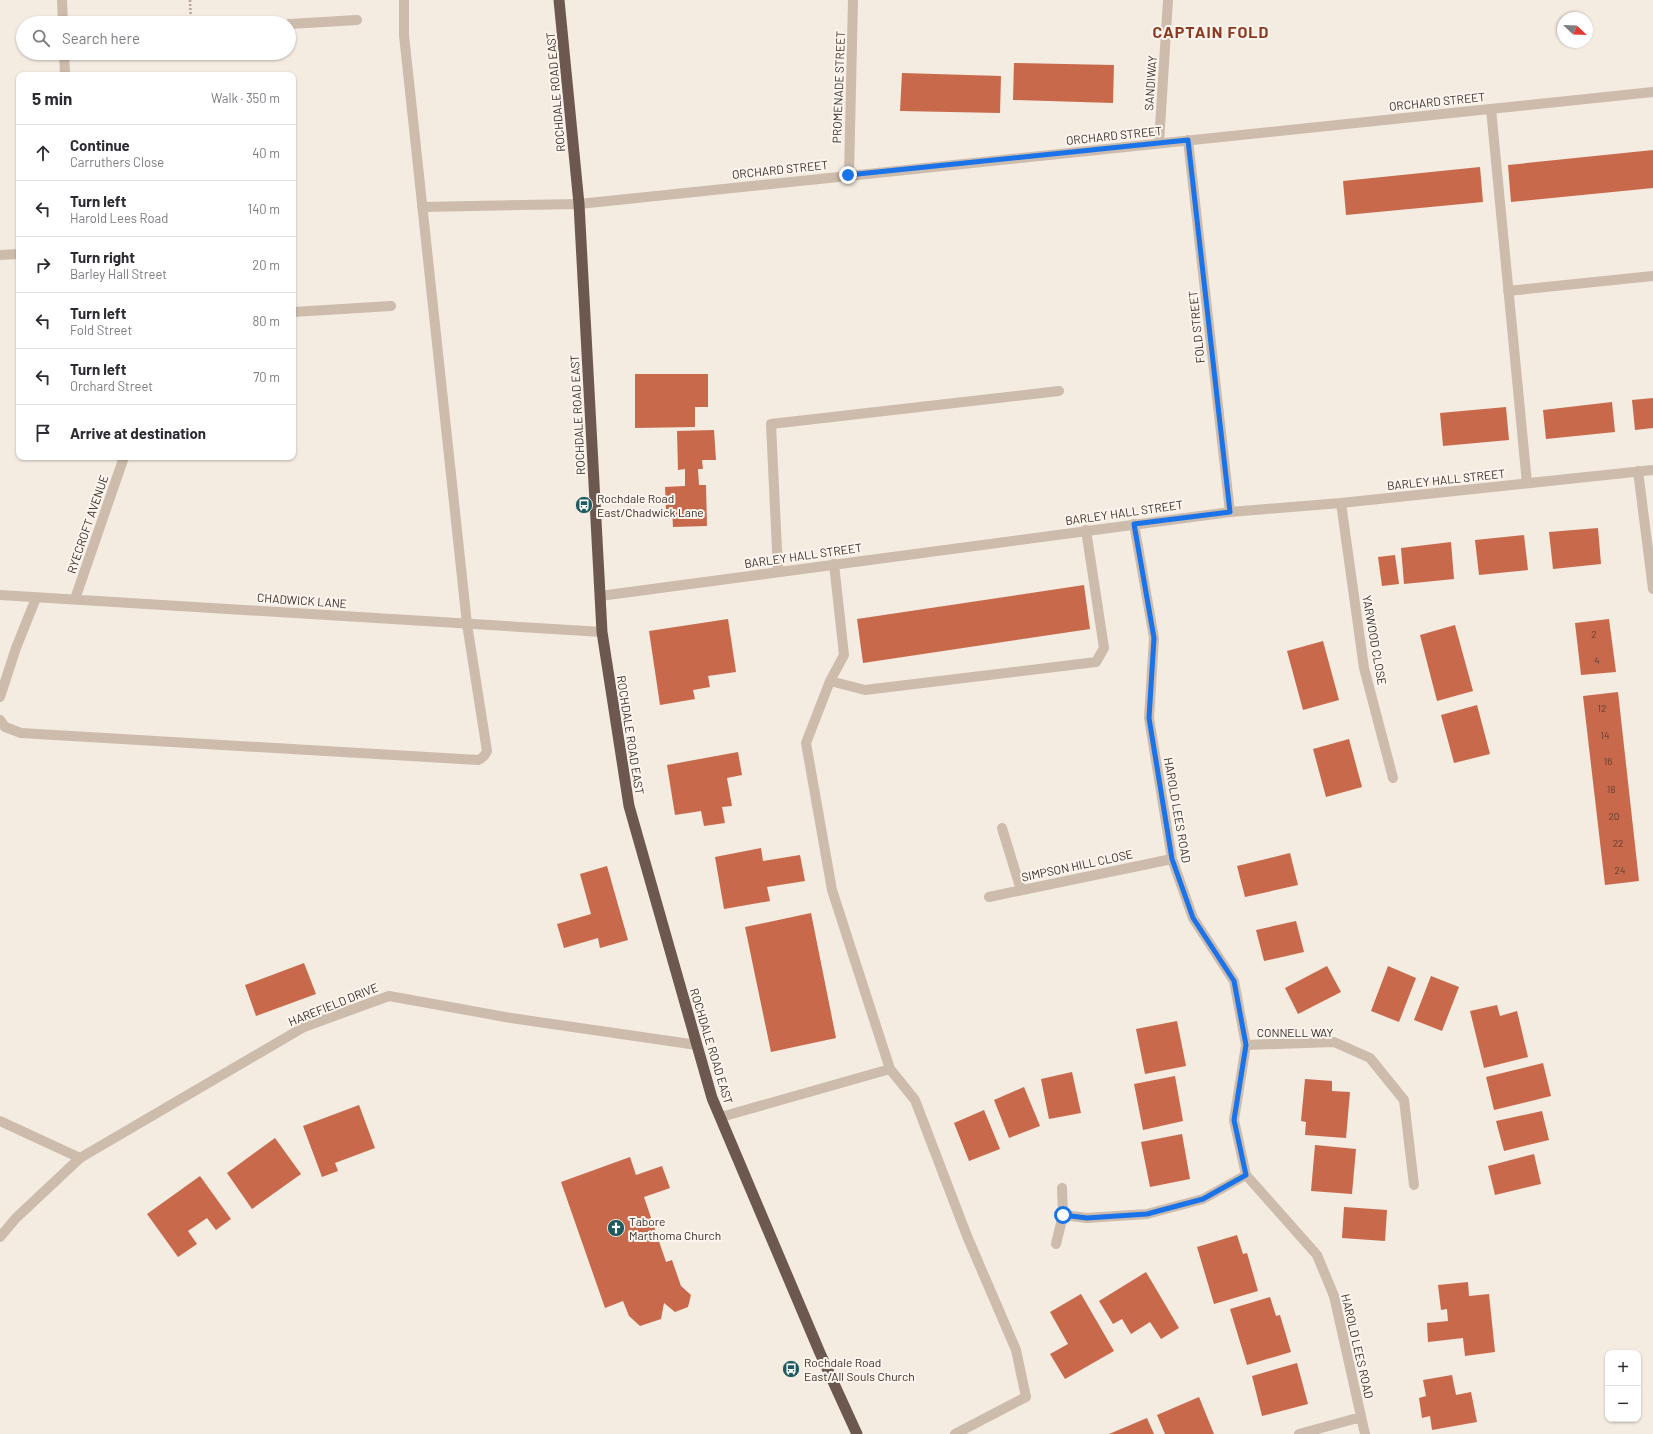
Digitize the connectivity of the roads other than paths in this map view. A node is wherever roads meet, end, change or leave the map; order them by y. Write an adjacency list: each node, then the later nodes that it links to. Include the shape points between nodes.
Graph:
1 (62, 0): 6 (street)
2 (404, 0): 17 (street, via 404,35)
3 (559, 0): 16 (highway, ROCHDALE ROAD EAST)
4 (853, 0): 15 (street, PROMENADE STREET)
5 (1168, 0): 14 (street, SANDIWAY)
6 (63, 16)
7 (357, 20): 8 (street)
8 (296, 24)
9 (64, 60): 10 (street)
10 (65, 72)
11 (1653, 92): 12 (street, ORCHARD STREET)
12 (1491, 109): 13 (street, ORCHARD STREET); 21 (street)
13 (1188, 140): 14 (street, ORCHARD STREET); 30 (street, FOLD STREET)
14 (1159, 143): 15 (street, ORCHARD STREET)
15 (848, 175): 16 (street, ORCHARD STREET)
16 (579, 204): 17 (street, ORCHARD STREET); 37 (highway, ROCHDALE ROAD EAST)
17 (422, 207): 40 (street)
18 (16, 254): 19 (street)
19 (0, 255)
20 (1653, 276): 21 (street)
21 (1508, 291): 28 (street)
22 (391, 306): 23 (street)
23 (296, 312)
24 (1060, 391): 34 (street, via 771,424)
25 (123, 460): 39 (street, RYECROFT AVENUE)
26 (1653, 470): 27 (street, BARLEY HALL STREET)
27 (1638, 471): 28 (street, BARLEY HALL STREET); 35 (street)
28 (1527, 483): 29 (street, BARLEY HALL STREET)
29 (1341, 503): 30 (street, BARLEY HALL STREET); 45 (street, YARWOOD CLOSE, via 1364,668)
30 (1230, 512): 31 (street, BARLEY HALL STREET)
31 (1134, 524): 32 (street, BARLEY HALL STREET); 47 (street, HAROLD LEES ROAD, via 1154,638 1149,718)
32 (1086, 530): 33 (street, BARLEY HALL STREET); 42 (street, via 1104,648 1096,662 865,690)
33 (834, 564): 34 (street, BARLEY HALL STREET); 42 (street, via 844,655)
34 (778, 571): 37 (street, BARLEY HALL STREET)
35 (1653, 589)
36 (0, 595): 38 (street, CHADWICK LANE)
37 (600, 596): 41 (highway, ROCHDALE ROAD EAST)
38 (36, 598): 39 (street, CHADWICK LANE); 43 (street)
39 (75, 599): 40 (street, CHADWICK LANE)
40 (467, 624): 41 (street, CHADWICK LANE); 44 (street, via 487,751 483,758 478,760 21,734 5,727)
41 (602, 632): 50 (highway, ROCHDALE ROAD EAST, via 628,806)
42 (830, 681): 52 (street, via 806,743 832,890)
43 (0, 697)
44 (0, 720)
45 (1393, 778)
46 (1002, 828): 48 (street)
47 (1172, 859): 48 (street, SIMPSON HILL CLOSE); 51 (street, HAROLD LEES ROAD, via 1193,918 1234,981)
48 (1021, 890): 49 (street, SIMPSON HILL CLOSE)
49 (989, 897)
50 (697, 1045): 53 (highway, ROCHDALE ROAD EAST, via 712,1098); 55 (street, HAREFIELD DRIVE, via 511,1018 388,996 304,1027)
51 (1246, 1045): 56 (street, HAROLD LEES ROAD, via 1234,1120); 57 (street, CONNELL WAY, via 1334,1042 1370,1058 1404,1100)
52 (890, 1069): 53 (street); 64 (street, via 914,1100 967,1236 1016,1350 1026,1397)
53 (721, 1117): 63 (highway, ROCHDALE ROAD EAST, via 820,1353)
54 (0, 1121): 55 (street)
55 (80, 1158): 60 (street, HAREFIELD DRIVE, via 16,1218)
56 (1246, 1175): 59 (street, via 1203,1199 1147,1214 1087,1218); 62 (street, HAROLD LEES ROAD, via 1317,1255 1334,1296)
57 (1414, 1186)
58 (1062, 1188): 59 (street)
59 (1063, 1215): 61 (street)
60 (0, 1237)
61 (1056, 1244)
62 (1361, 1416): 65 (street); 66 (street, HAROLD LEES ROAD)
63 (857, 1434)
64 (955, 1434)
65 (1299, 1434)
66 (1365, 1434)

